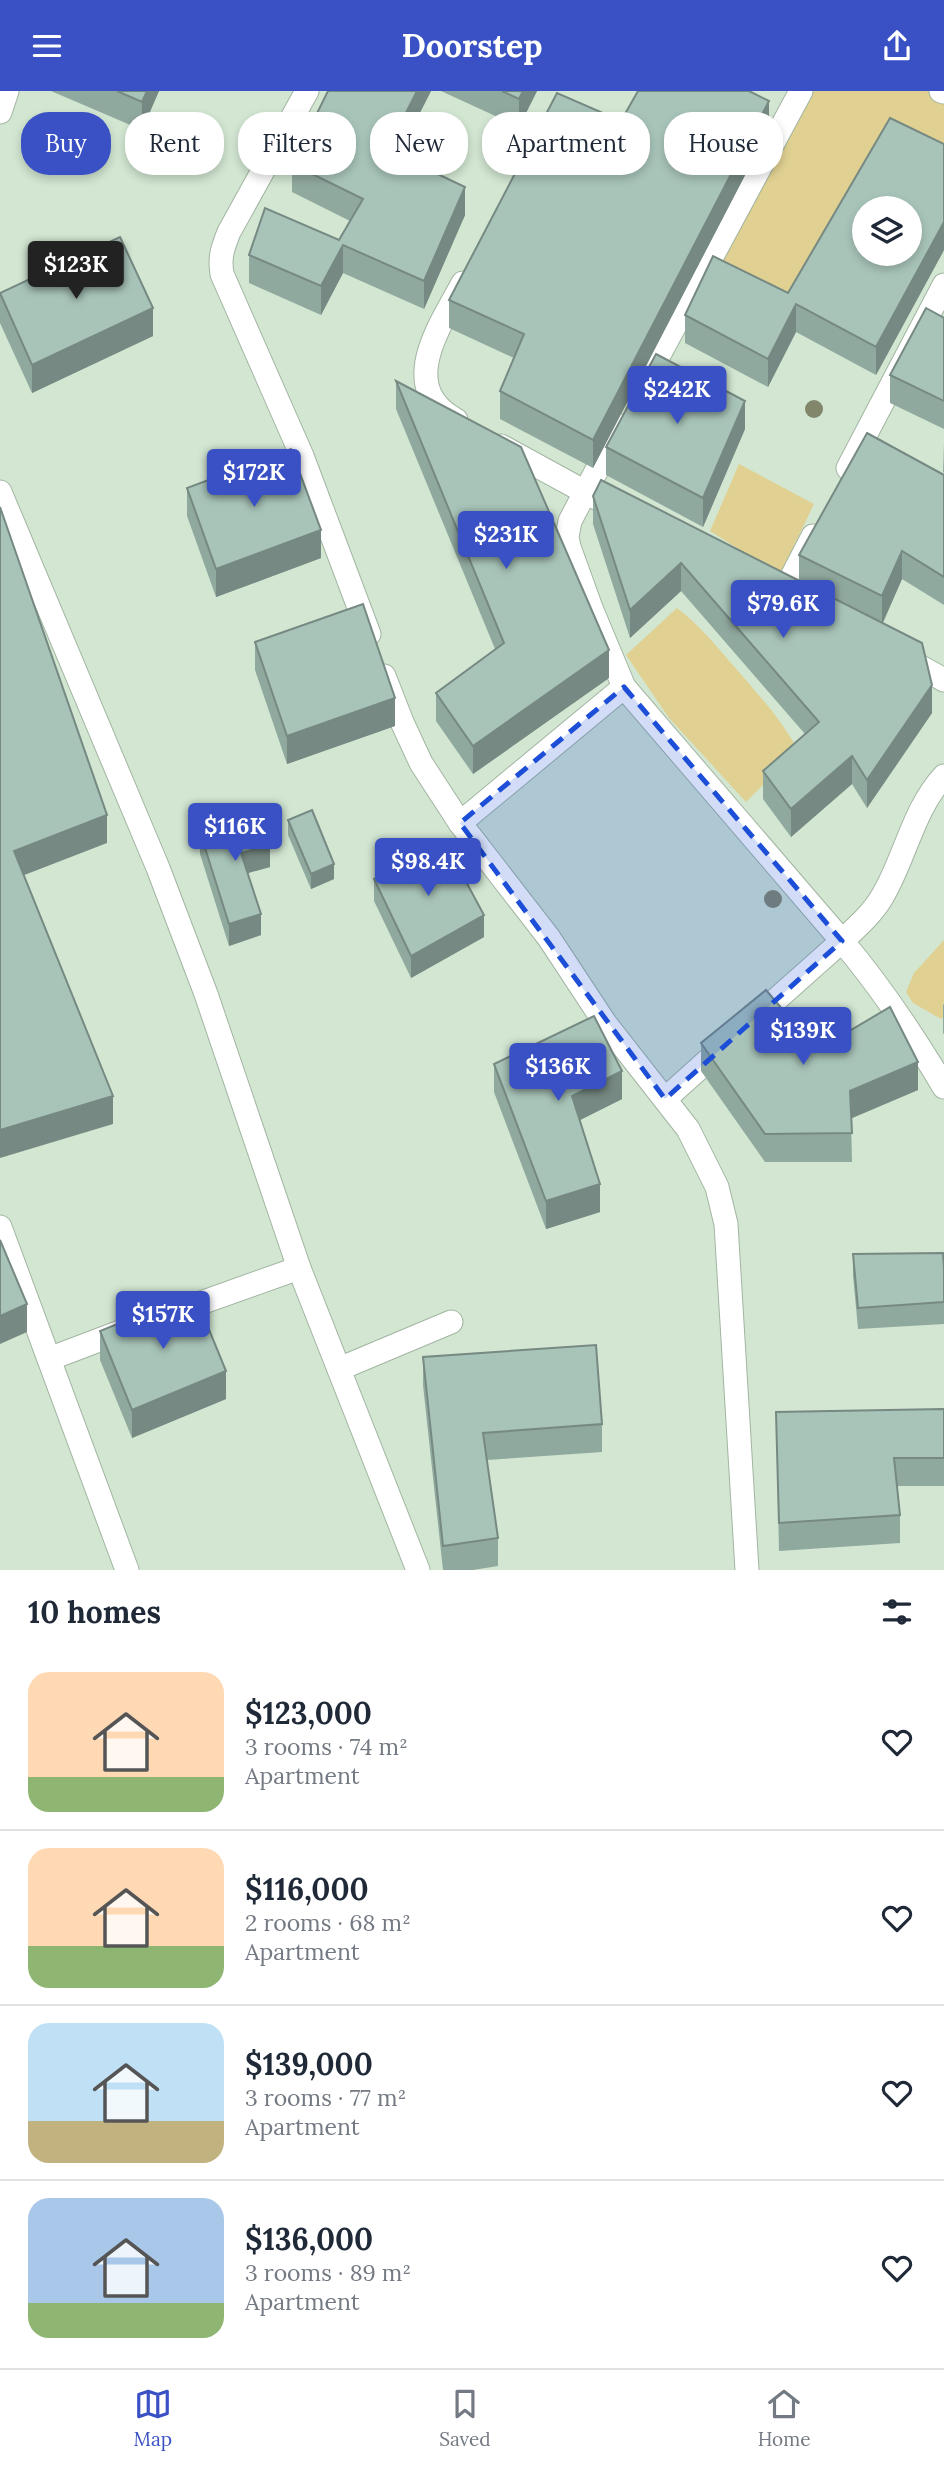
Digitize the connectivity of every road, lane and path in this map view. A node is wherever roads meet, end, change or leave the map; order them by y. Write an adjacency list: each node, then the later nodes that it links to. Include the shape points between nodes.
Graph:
1 (7, 91): 4 (street)
2 (307, 91): 19 (street, via 229,232 221,251 222,274 302,456 402,722 421,763)
3 (801, 91): 8 (street)
4 (0, 112)
5 (473, 264): 8 (street, via 429,354 427,390 446,415)
6 (944, 285): 9 (street)
7 (0, 492): 24 (street, via 158,868)
8 (584, 493): 10 (street); 17 (street, via 570,521 569,547)
9 (835, 493)
10 (610, 505)
11 (823, 517): 13 (street)
12 (760, 578): 13 (street)
13 (785, 590): 14 (street)
14 (819, 609)
15 (887, 648): 16 (street)
16 (944, 680)
17 (624, 687): 19 (street); 20 (street)
18 (944, 776): 20 (street, via 928,799 882,897)
19 (460, 823): 22 (street)
20 (842, 941): 21 (street, via 908,1026); 22 (street)
21 (944, 1087)
22 (664, 1098): 30 (street, via 705,1160 726,1224)
23 (0, 1227): 26 (street)
24 (299, 1268): 26 (street); 27 (street)
25 (451, 1322): 27 (street)
26 (49, 1359): 28 (street)
27 (339, 1369): 29 (street)
28 (127, 1570)
29 (418, 1570)
30 (747, 1570)

